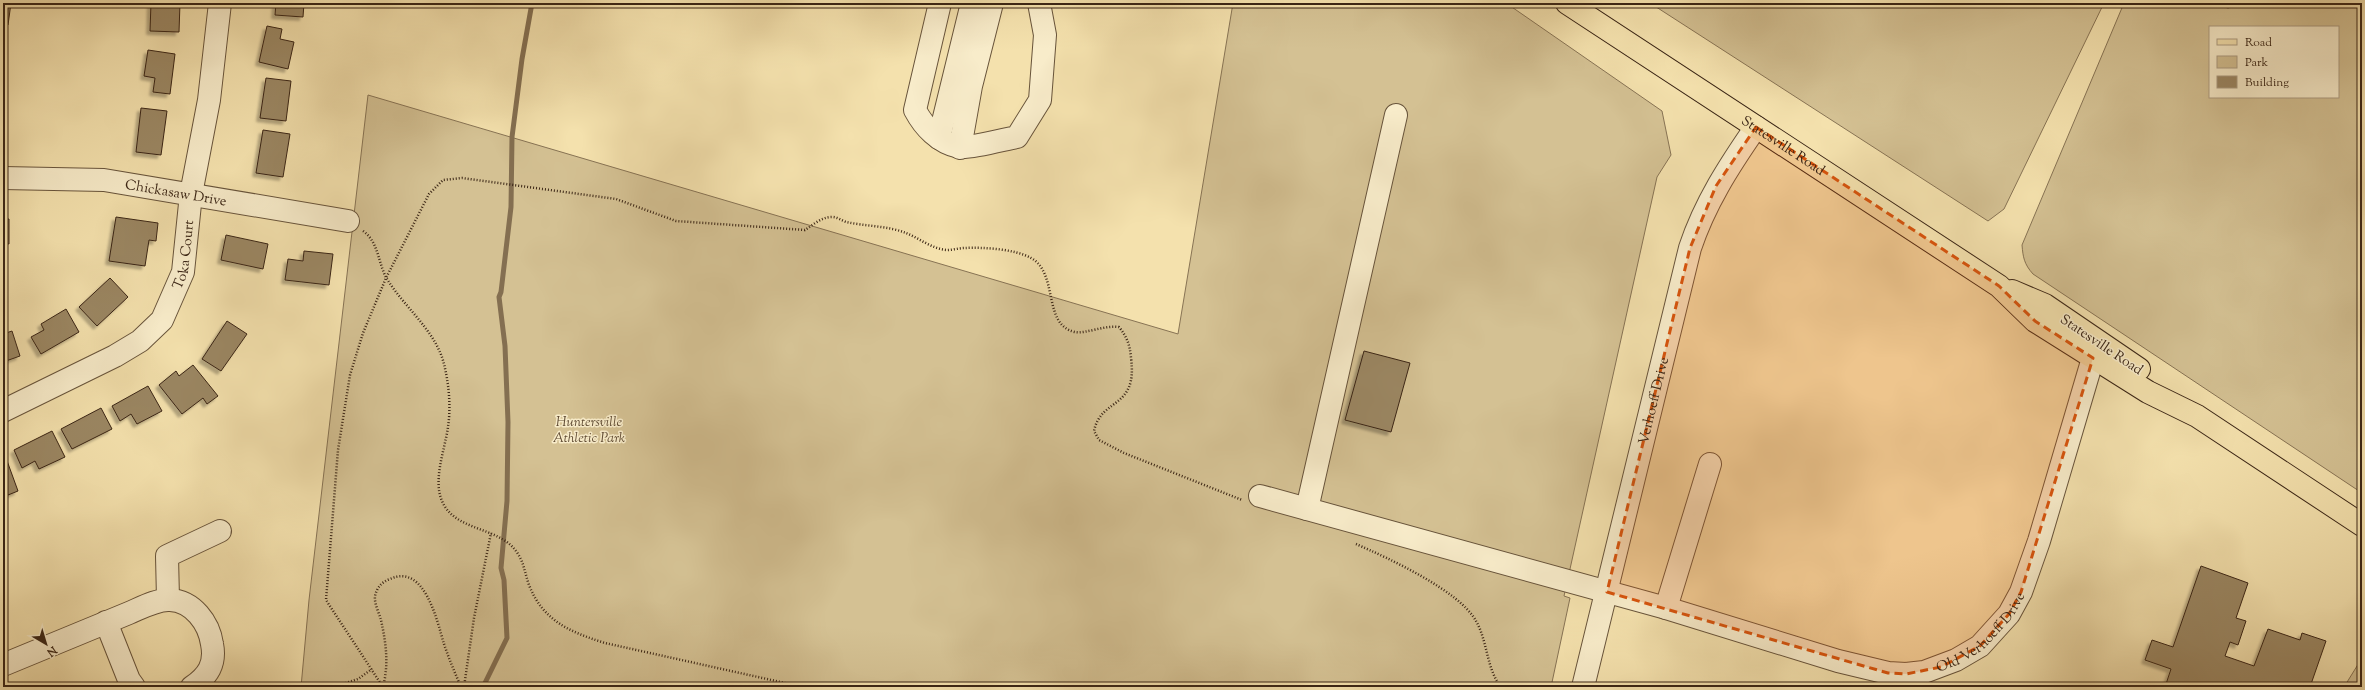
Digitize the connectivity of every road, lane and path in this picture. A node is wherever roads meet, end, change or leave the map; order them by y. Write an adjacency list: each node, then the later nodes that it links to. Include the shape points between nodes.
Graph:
1 (220, 3): 12 (street, Toka Court, via 210,100)
2 (940, 3): 9 (street, via 915,110 923,124)
3 (972, 3): 9 (street)
4 (992, 3): 10 (street, via 971,86)
5 (1039, 3): 10 (street, via 1045,35 1040,100 1017,137)
6 (1567, 3): 8 (main road, Statesville Road)
7 (1396, 115): 21 (street)
8 (1756, 127): 15 (main road, Statesville Road); 26 (street, Verhoeff Drive, via 1716,186 1690,248)
9 (939, 138): 10 (street)
10 (960, 148)
11 (3, 178): 12 (street, Chickasaw Drive, via 104,180)
12 (191, 194): 13 (street, Chickasaw Drive); 17 (street, Toka Court, via 183,272 162,320 140,341 115,356)
13 (348, 221): 14 (path, via 366,233 374,244)
14 (386, 278): 20 (path, via 429,194 443,180 462,178 616,199 676,222 805,230 823,218 833,217 846,222 905,232 922,242 947,250 965,248 1020,254 1032,258 1041,267 1047,280 1053,308 1068,329 1076,332 1108,326 1119,327 1131,348 1133,377 1124,396 1114,407 1102,414 1096,423 1094,431 1099,440 1124,453); 24 (path, via 430,335 443,362 449,392 448,426 440,477 440,492 444,505 454,516); 31 (path, via 363,332 350,375 338,450 326,600)
15 (1999, 286): 16 (main road, Statesville Road, via 2035,320); 18 (main road, Statesville Road, via 2045,305 2155,380)
16 (2093, 358): 18 (main road, Statesville Road, via 2148,392); 28 (street, Old Verhoeff Drive, via 2039,541 2021,592 2009,614 1980,646 1956,660 1924,672 1888,673 1787,646)
17 (3, 411)
18 (2197, 416): 22 (main road, Statesville Road)
19 (1710, 464): 28 (street)
20 (1252, 499): 21 (street, Old Verhoeff Drive)
21 (1307, 509): 26 (street, Old Verhoeff Drive)
22 (2362, 525)
23 (220, 532): 27 (street, via 167,556)
24 (491, 533): 36 (path); 37 (path, via 510,542 521,560 535,598 555,622 574,633 605,643)
25 (1354, 543): 38 (path, via 1452,595 1466,607 1476,622 1488,660)
26 (1607, 592): 28 (street, Old Verhoeff Drive); 39 (street, Verhoeff Drive)
27 (168, 599): 29 (street); 33 (street, via 185,603 195,610 212,639 214,654 211,668 201,681)
28 (1666, 608)
29 (106, 622): 30 (street); 32 (street)
30 (3, 665)
31 (372, 669): 34 (path, via 348,684); 35 (path)
32 (134, 687)
33 (192, 687)
34 (334, 687)
35 (383, 687): 36 (path, via 388,668 375,599 377,589 383,582 403,575 421,586)
36 (462, 687)
37 (803, 687)
38 (1501, 687)
39 (1583, 687)

